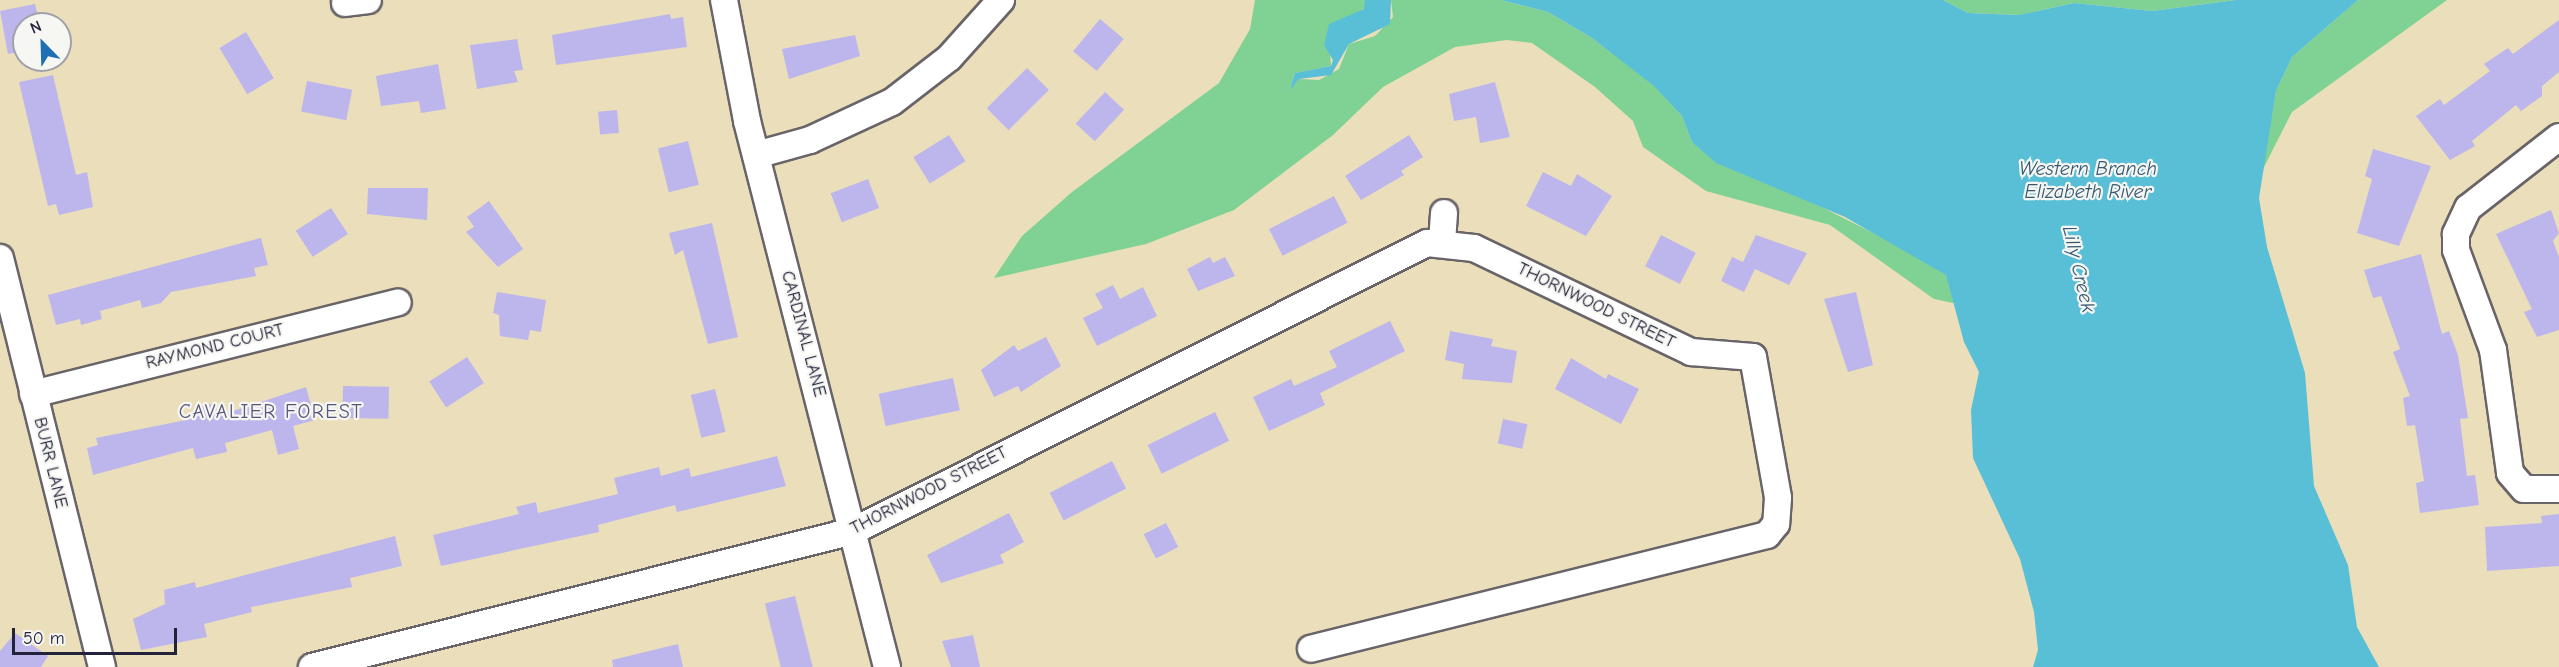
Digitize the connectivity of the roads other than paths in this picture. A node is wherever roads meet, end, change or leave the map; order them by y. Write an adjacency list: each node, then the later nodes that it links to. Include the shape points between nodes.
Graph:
1 (724, 0): 4 (street, CARDINAL LANE)
2 (1001, 0): 4 (street, via 949,58 892,102 810,140)
3 (2559, 137): 10 (street, via 2468,208 2456,234 2460,263 2493,350 2510,473 2524,489)
4 (756, 155): 11 (street, CARDINAL LANE)
5 (1444, 213): 6 (street)
6 (1442, 242): 11 (street, THORNWOOD STREET, via 1404,253); 12 (street, THORNWOOD STREET, via 1474,248 1690,352 1753,357 1778,498 1776,524 1767,535)
7 (0, 258): 9 (street, BURR LANE)
8 (398, 302): 9 (street, RAYMOND COURT)
9 (33, 394): 13 (street, BURR LANE)
10 (2559, 489)
11 (854, 531): 14 (street, THORNWOOD STREET); 15 (street, CARDINAL LANE)
12 (1311, 649)
13 (102, 667)
14 (312, 667)
15 (887, 667)

